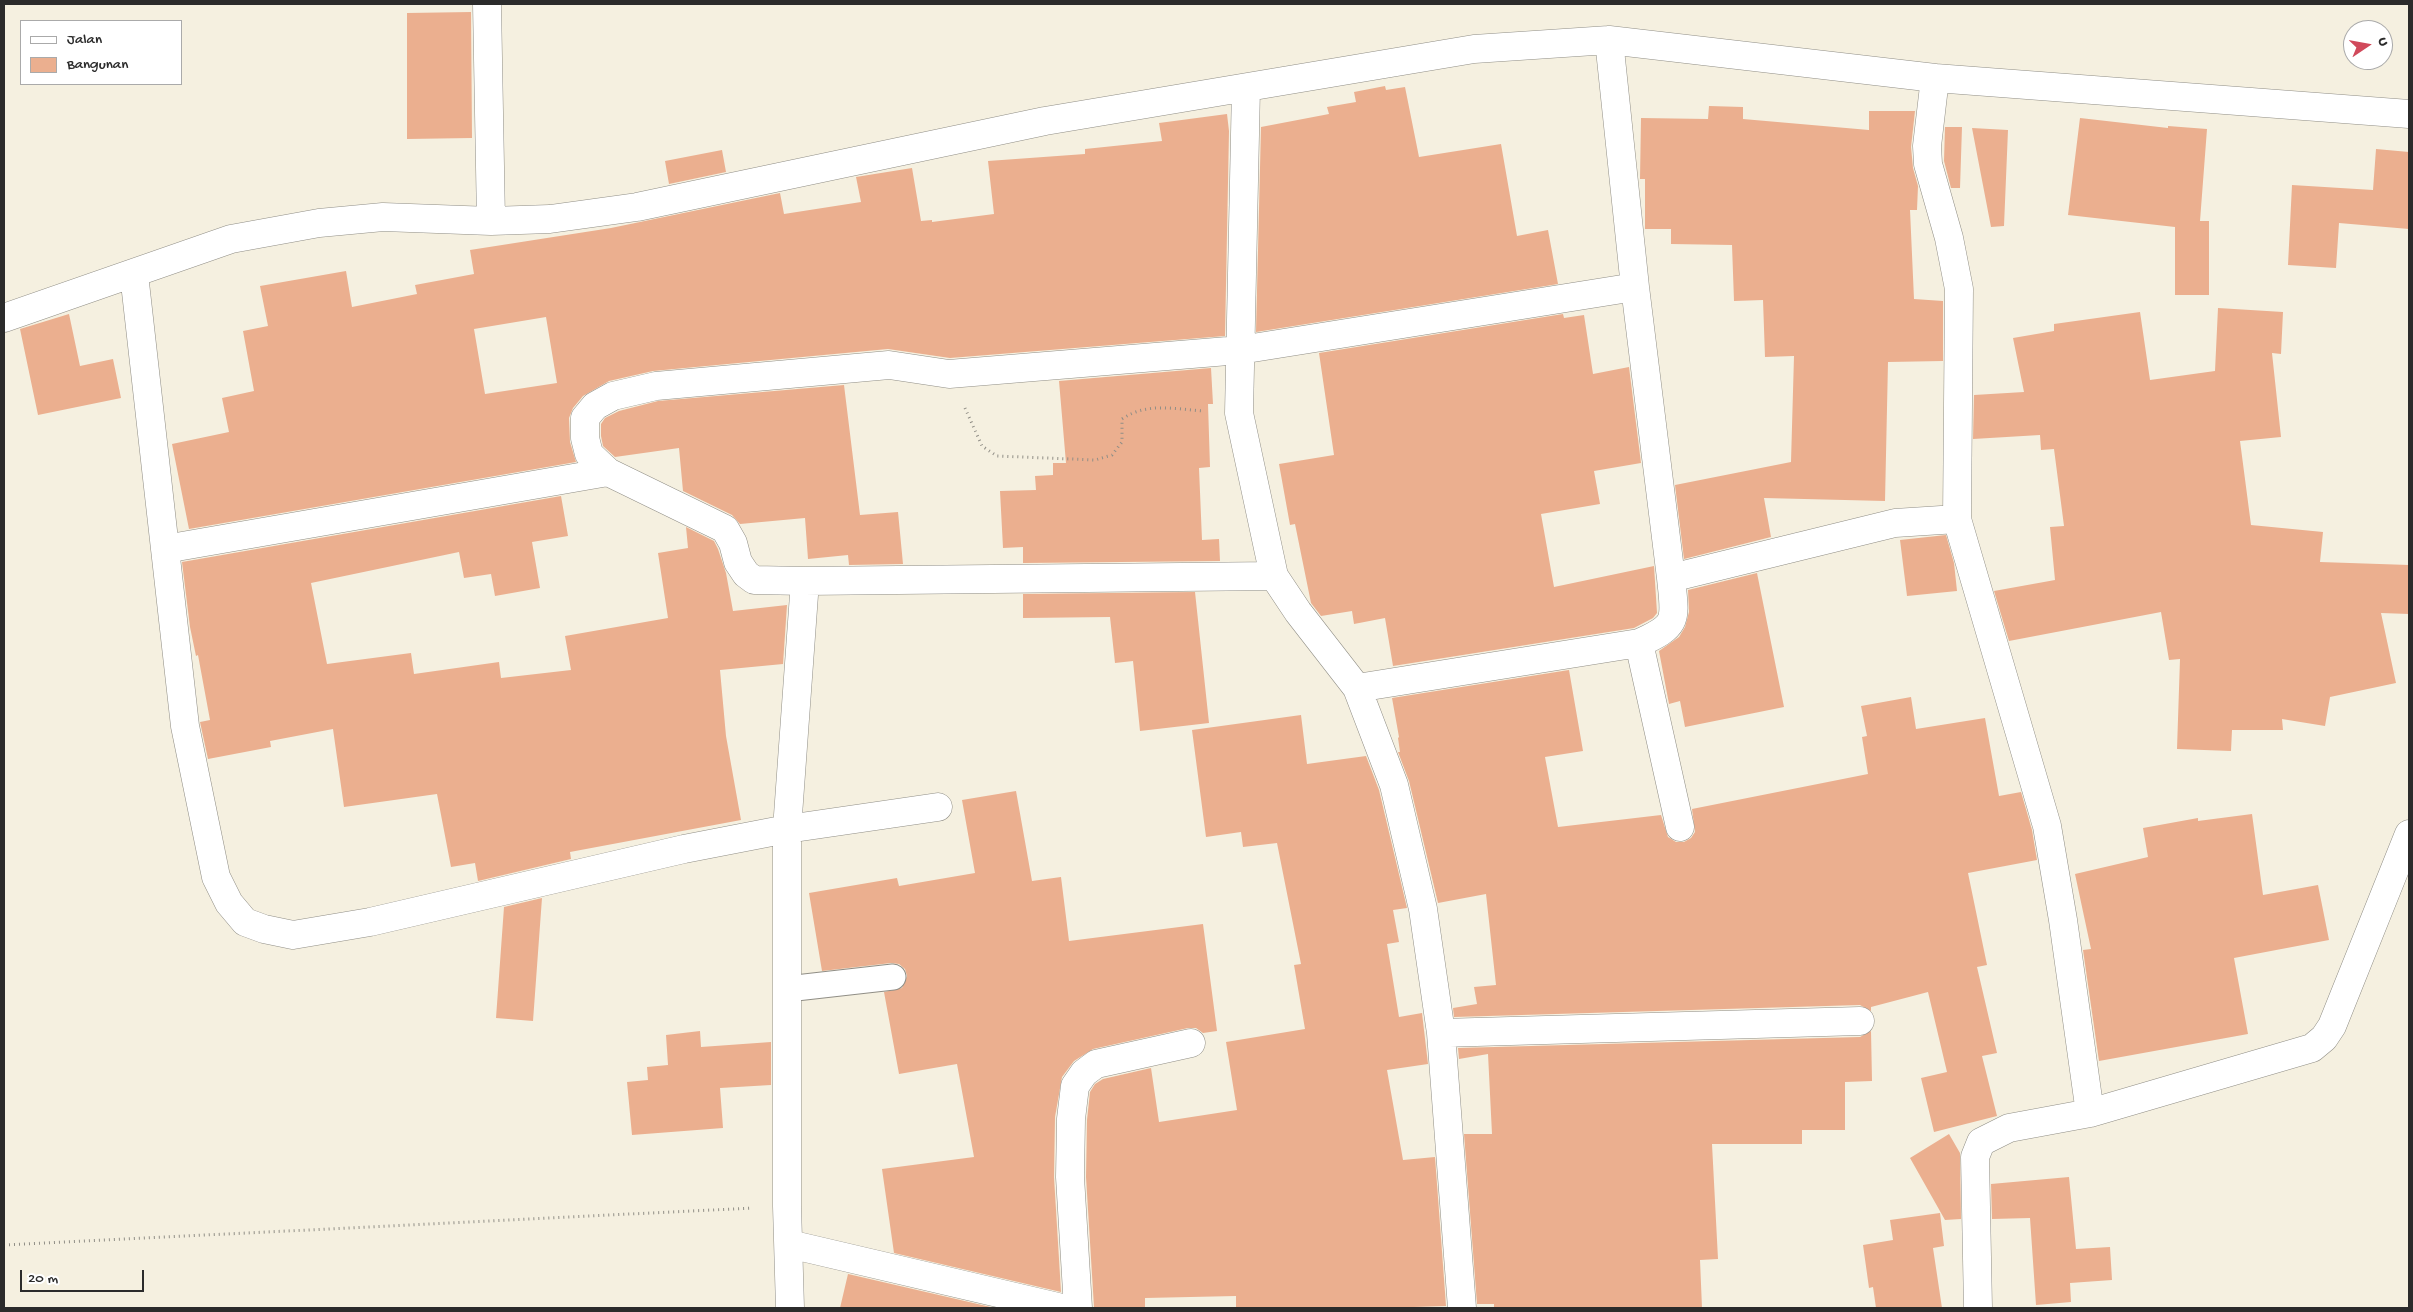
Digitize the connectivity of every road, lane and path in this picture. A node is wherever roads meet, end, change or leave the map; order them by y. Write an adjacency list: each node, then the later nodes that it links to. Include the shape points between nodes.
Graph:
1 (487, 4): 6 (street)
2 (1610, 40): 3 (street); 4 (street, via 1474,48); 8 (street)
3 (1935, 78): 5 (street); 14 (street, via 1928,164 1949,238 1959,289)
4 (1246, 88): 6 (street, via 1045,121 637,207 550,219); 10 (street)
5 (2409, 114)
6 (491, 221): 7 (street, via 383,217 319,222 231,239)
7 (134, 274): 9 (street); 15 (street)
8 (1634, 287): 10 (street); 17 (street)
9 (4, 318)
10 (1240, 350): 11 (street); 12 (street)
11 (949, 374): 12 (path, via 982,446 997,456 1095,460 1112,455 1122,442 1122,419 1134,410 1149,407); 13 (street, via 889,365 656,386 613,396 595,406 585,418 589,454)
12 (1239, 413): 16 (street)
13 (608, 472): 15 (street); 18 (street, via 725,529 734,543 738,562 754,580)
14 (1957, 518): 17 (street, via 1895,523); 30 (street, via 2048,826)
15 (165, 549): 23 (street, via 185,726 216,877 229,903 245,922 293,935 370,922 684,849)
16 (1274, 576): 18 (street); 20 (street)
17 (1671, 578): 19 (street, via 1672,623 1662,633)
18 (805, 581): 23 (street)
19 (1639, 644): 20 (street); 22 (street)
20 (1357, 688): 28 (street, via 1394,785 1423,908)
21 (938, 807): 23 (street)
22 (1680, 827)
23 (787, 829): 26 (street)
24 (2409, 834): 30 (street, via 2332,1026 2324,1038 2298,1054)
25 (893, 977): 26 (lane)
26 (788, 989): 31 (street)
27 (1860, 1021): 28 (street)
28 (1441, 1033): 37 (street)
29 (1191, 1043): 36 (street, via 1096,1064 1075,1086 1070,1177)
30 (2090, 1113): 38 (street, via 2009,1128 1981,1142 1975,1157)
31 (787, 1206): 32 (street); 33 (path)
32 (789, 1244): 34 (street); 35 (street)
33 (4, 1246)
34 (790, 1308)
35 (1062, 1308)
36 (1078, 1308)
37 (1462, 1308)
38 (1978, 1308)

